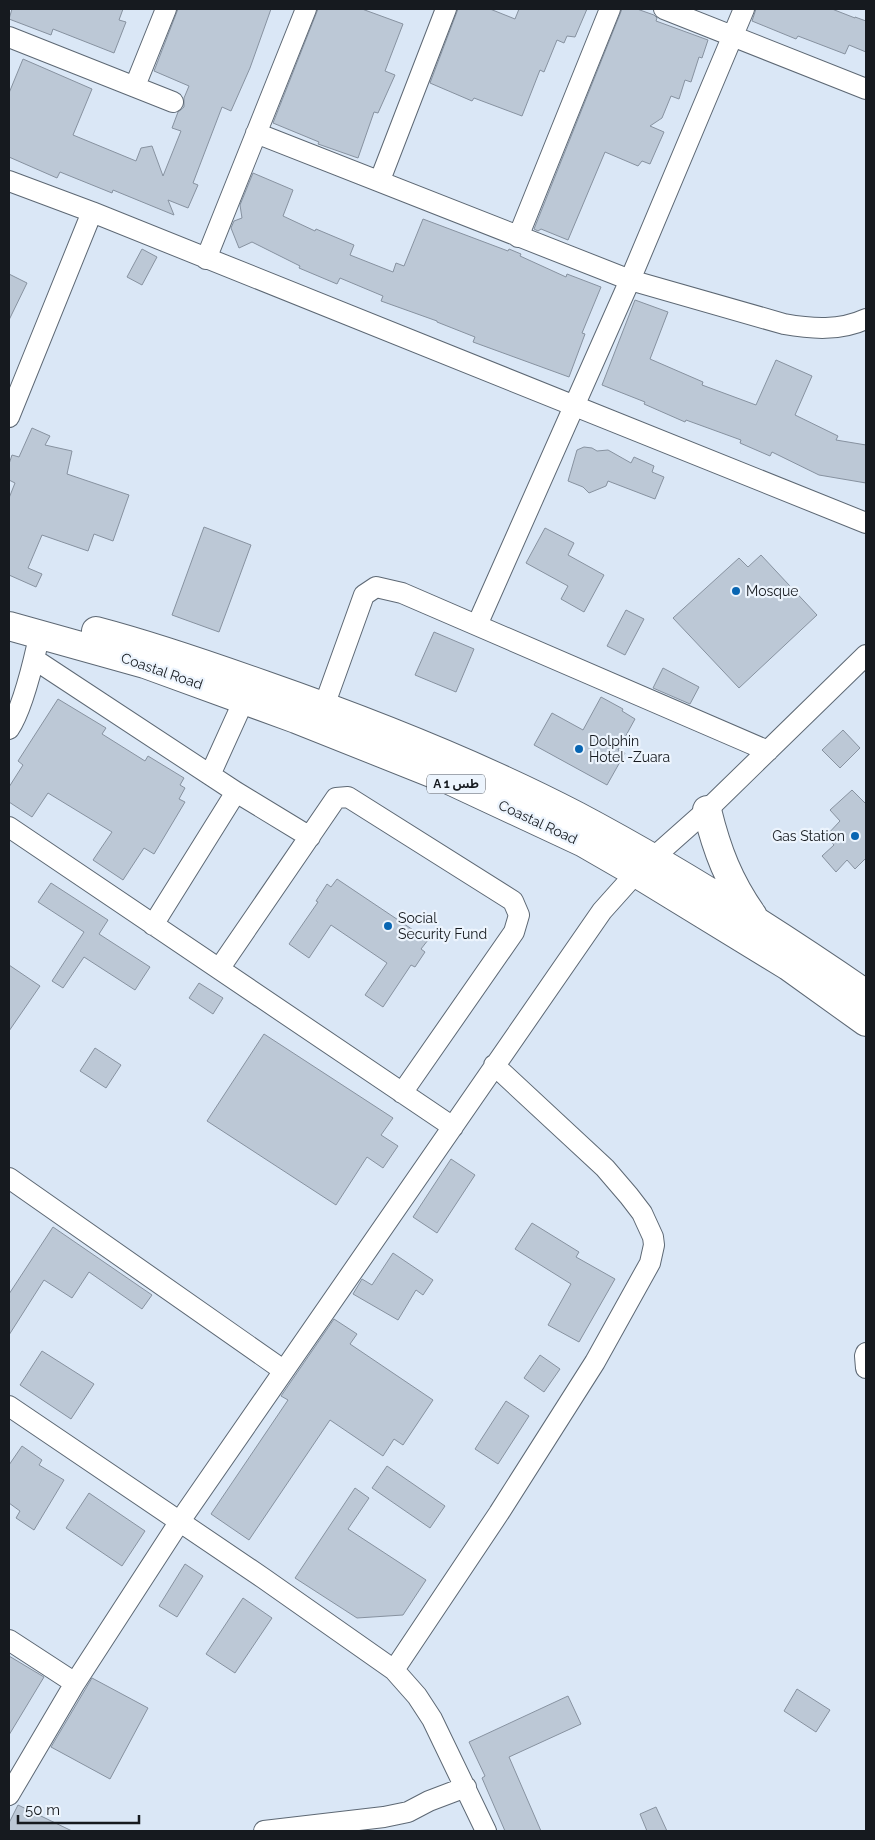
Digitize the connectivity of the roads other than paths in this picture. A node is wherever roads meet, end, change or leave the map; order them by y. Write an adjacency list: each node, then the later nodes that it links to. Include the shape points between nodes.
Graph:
1 (166, 9): 9 (street)
2 (306, 9): 12 (street)
3 (446, 9): 14 (street)
4 (610, 9): 16 (street)
5 (664, 9): 8 (street)
6 (744, 9): 8 (street)
7 (9, 37): 9 (street)
8 (733, 38): 10 (street); 18 (street)
9 (135, 86): 11 (street)
10 (866, 89)
11 (173, 102)
12 (256, 133): 14 (street); 17 (street)
13 (9, 180): 15 (street)
14 (380, 180): 16 (street)
15 (92, 212): 17 (street); 21 (street)
16 (518, 237): 18 (street)
17 (206, 259): 20 (street)
18 (630, 280): 19 (street, via 802,328 842,326); 20 (street)
19 (866, 319)
20 (574, 407): 22 (street); 24 (street)
21 (9, 417)
22 (866, 523)
23 (9, 608): 29 (highway, Coastal Road / A 1 طس, via 148,644)
24 (477, 625): 29 (street, via 402,593 376,588 364,595); 31 (street)
25 (9, 626): 26 (highway, Coastal Road / A 1 طس)
26 (37, 647): 28 (highway, Coastal Road / A 1 طس, via 145,664); 30 (street); 32 (street)
27 (866, 655): 31 (street)
28 (244, 700): 32 (street); 37 (highway, Coastal Road / A 1 طس, via 449,780 584,843)
29 (324, 706): 37 (highway, Coastal Road / A 1 طس, via 508,782 575,815)
30 (9, 729)
31 (768, 751): 34 (street)
32 (210, 775): 33 (street)
33 (236, 792): 36 (street); 39 (street)
34 (707, 810): 37 (street); 38 (highway, via 725,869)
35 (9, 827): 39 (street)
36 (310, 837): 40 (street); 44 (street, via 336,798 348,797 513,901 520,915 514,932)
37 (645, 865): 38 (highway, Coastal Road / A 1 طس); 42 (highway, Coastal Road / A 1 طس); 43 (street, via 597,918)
38 (757, 922): 41 (highway, Coastal Road / A 1 طس)
39 (153, 925): 40 (street)
40 (219, 969): 44 (street)
41 (866, 994)
42 (866, 1022)
43 (494, 1065): 45 (street); 53 (street, via 605,1168 642,1213 650,1227 654,1245 650,1263 596,1362)
44 (402, 1093): 45 (street)
45 (453, 1127): 49 (street)
46 (9, 1178): 49 (street)
47 (866, 1353): 48 (street)
48 (866, 1368)
49 (283, 1370): 51 (street)
50 (9, 1406): 51 (street)
51 (180, 1521): 53 (street); 54 (street)
52 (9, 1640): 54 (street)
53 (394, 1670): 55 (street, via 432,1719)
54 (75, 1683): 56 (street)
55 (466, 1787): 57 (street, via 408,1812); 58 (street)
56 (9, 1795)
57 (264, 1831)
58 (486, 1831)

